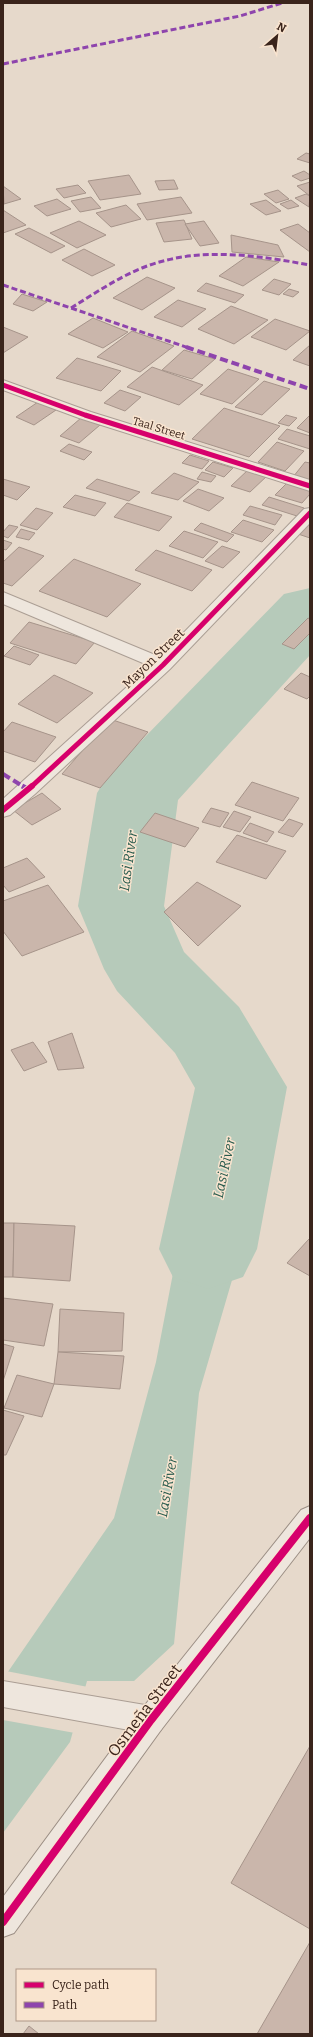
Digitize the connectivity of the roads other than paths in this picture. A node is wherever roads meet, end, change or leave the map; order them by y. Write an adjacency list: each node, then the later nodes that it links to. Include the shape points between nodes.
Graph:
1 (3, 385): 2 (street, Taal Street, via 86,415)
2 (310, 486)
3 (310, 513): 5 (street, Mayon Street)
4 (3, 597): 5 (street)
5 (163, 666): 6 (street, Mayon Street)
6 (3, 810)
7 (310, 1518): 9 (street, Osmeña Street)
8 (3, 1694): 9 (street)
9 (151, 1720): 10 (street, Osmeña Street)
10 (3, 1922)

